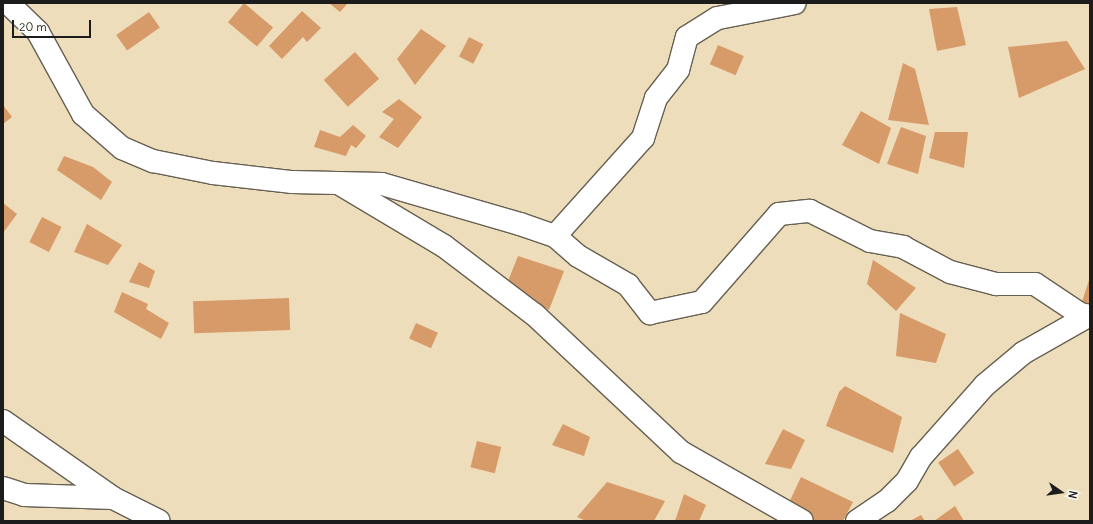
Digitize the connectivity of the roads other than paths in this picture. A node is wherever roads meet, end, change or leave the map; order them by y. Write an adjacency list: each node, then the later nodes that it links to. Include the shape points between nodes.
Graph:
1 (8, 3): 3 (street, via 38,32 83,114 122,148 152,161 213,173)
2 (795, 3): 4 (street, via 718,18 687,37 678,70 656,98 643,138)
3 (339, 183): 4 (street, via 382,184); 10 (street, via 444,246 535,316 681,452)
4 (555, 236): 5 (street, via 578,256 628,285 650,313 702,302 779,214 810,211 870,241 903,247 950,272 996,284 1034,284 1080,314)
5 (1089, 316): 11 (street, via 1023,353 984,385 921,457 907,481 887,501)
6 (3, 421): 8 (street)
7 (3, 488): 8 (street, via 24,495)
8 (113, 498): 9 (street)
9 (159, 521)
10 (802, 521)
11 (856, 521)

